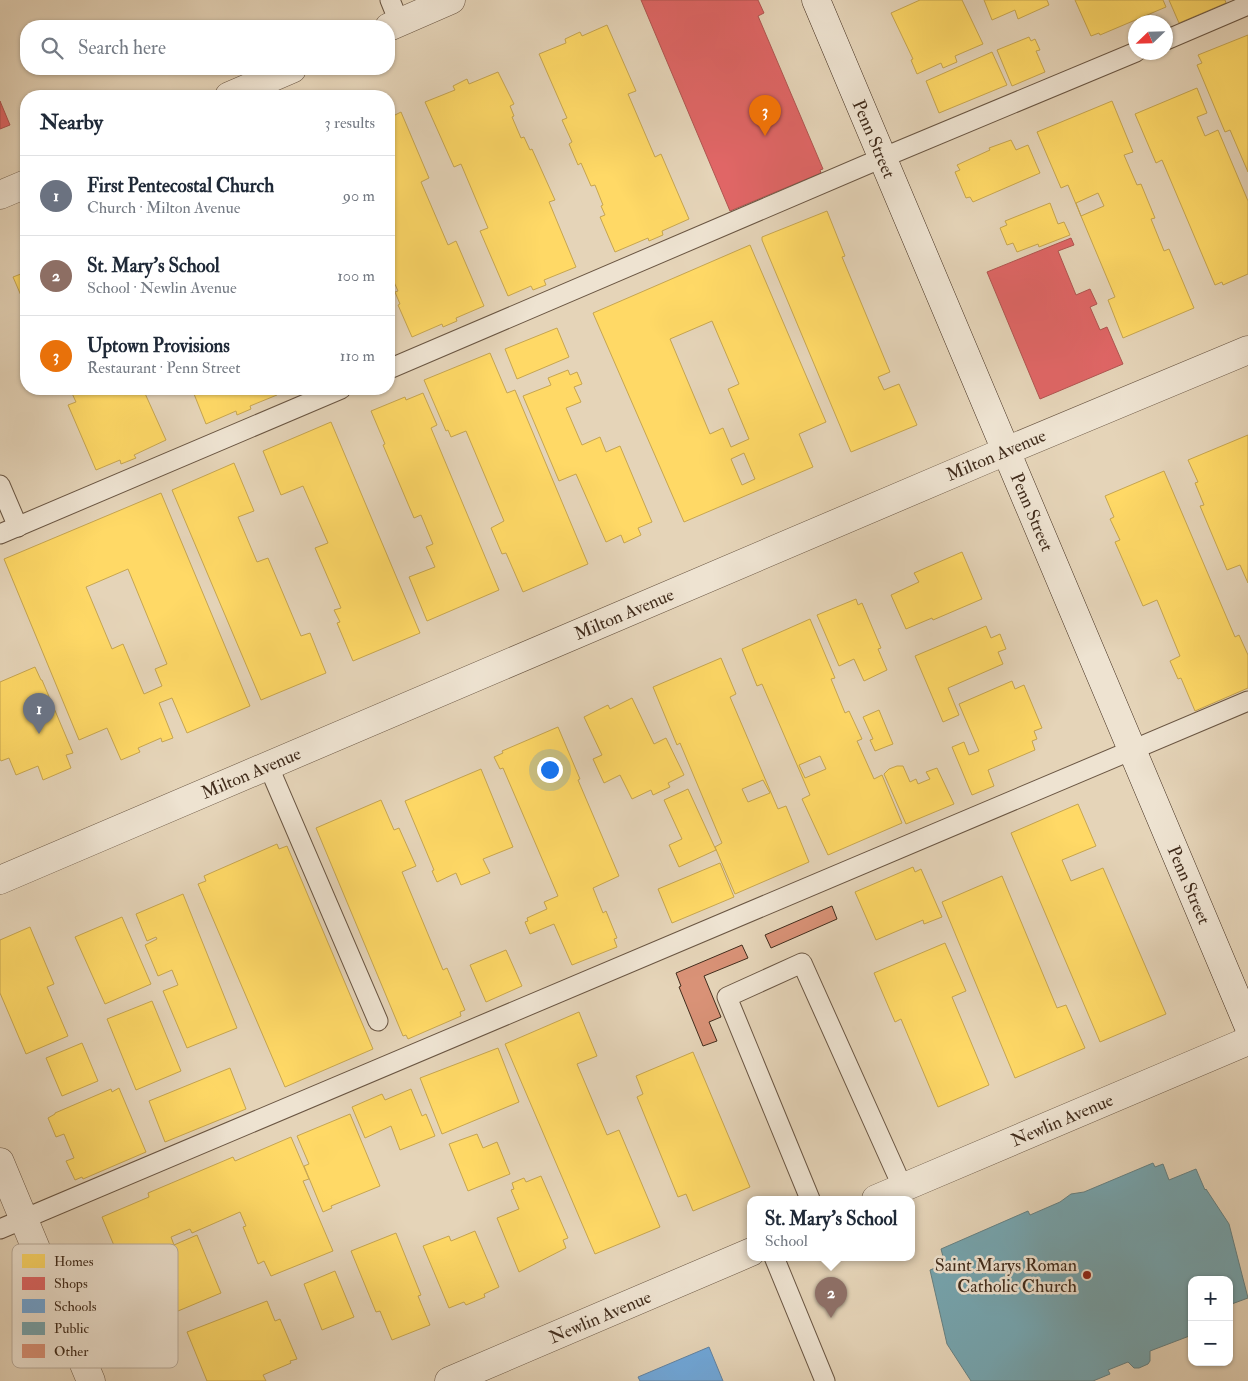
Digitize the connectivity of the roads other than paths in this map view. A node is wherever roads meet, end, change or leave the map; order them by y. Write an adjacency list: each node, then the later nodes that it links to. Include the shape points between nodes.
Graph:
1 (451, 0): 4 (street)
2 (816, 0): 9 (street, Penn Street)
3 (1248, 6): 5 (lane)
4 (393, 17)
5 (1173, 37)
6 (1128, 55): 9 (lane)
7 (278, 75): 8 (street)
8 (243, 90)
9 (882, 158): 13 (lane); 15 (street, Penn Street)
10 (20, 187): 11 (street)
11 (0, 195)
12 (1248, 350): 15 (street, Milton Avenue)
13 (395, 366)
14 (328, 395): 17 (lane)
15 (1006, 451): 20 (street, Penn Street); 21 (street, Milton Avenue)
16 (0, 486): 17 (lane)
17 (18, 527): 18 (lane)
18 (0, 534)
19 (1248, 701): 20 (lane)
20 (1132, 750): 24 (street, Penn Street); 30 (lane)
21 (268, 765): 22 (street, Milton Avenue); 23 (lane)
22 (0, 880)
23 (378, 1021)
24 (1248, 1025)
25 (1248, 1041): 27 (street, Newlin Avenue)
26 (0, 1162): 30 (street)
27 (903, 1188): 28 (lane, via 802,963 727,997); 29 (street, Newlin Avenue)
28 (809, 1196)
29 (883, 1196)
30 (12, 1224): 31 (street)
31 (22, 1244)
32 (747, 1254): 36 (street, Newlin Avenue)
33 (776, 1261): 37 (lane)
34 (85, 1368): 35 (street)
35 (92, 1381)
36 (450, 1381)
37 (825, 1381)

